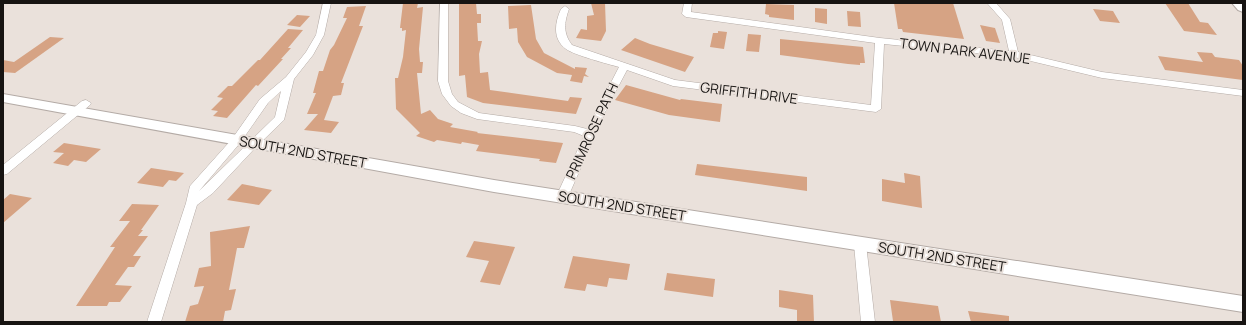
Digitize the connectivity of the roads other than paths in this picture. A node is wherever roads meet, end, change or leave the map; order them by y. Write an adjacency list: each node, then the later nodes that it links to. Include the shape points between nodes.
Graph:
1 (327, 3): 11 (street, via 320,35 310,53)
2 (444, 3): 15 (street, via 443,81 444,91 452,103 477,116 568,128)
3 (688, 3): 8 (street, TOWN PARK AVENUE, via 686,14)
4 (991, 3): 9 (street, via 1006,19)
5 (1240, 3): 6 (highway)
6 (1243, 7)
7 (565, 9): 10 (street, GRIFFITH DRIVE, via 558,25 569,46)
8 (880, 41): 9 (street, TOWN PARK AVENUE); 10 (street, GRIFFITH DRIVE, via 876,109 673,83)
9 (1014, 54): 12 (street, TOWN PARK AVENUE, via 1102,75)
10 (624, 67): 15 (street, PRIMROSE PATH, via 605,101)
11 (289, 79): 16 (street, via 264,101); 16 (street, via 280,118)
12 (1243, 92)
13 (3, 98): 14 (main road, SOUTH 2ND STREET)
14 (82, 106): 16 (main road, SOUTH 2ND STREET); 17 (street)
15 (591, 134): 18 (street, PRIMROSE PATH)
16 (244, 142): 18 (main road, SOUTH 2ND STREET); 19 (street, via 209,190); 19 (street, via 194,189)
17 (3, 171)
18 (562, 197): 20 (main road, SOUTH 2ND STREET)
19 (192, 203): 22 (street)
20 (860, 244): 21 (main road, SOUTH 2ND STREET); 23 (street)
21 (1243, 304)
22 (154, 322)
23 (868, 322)

